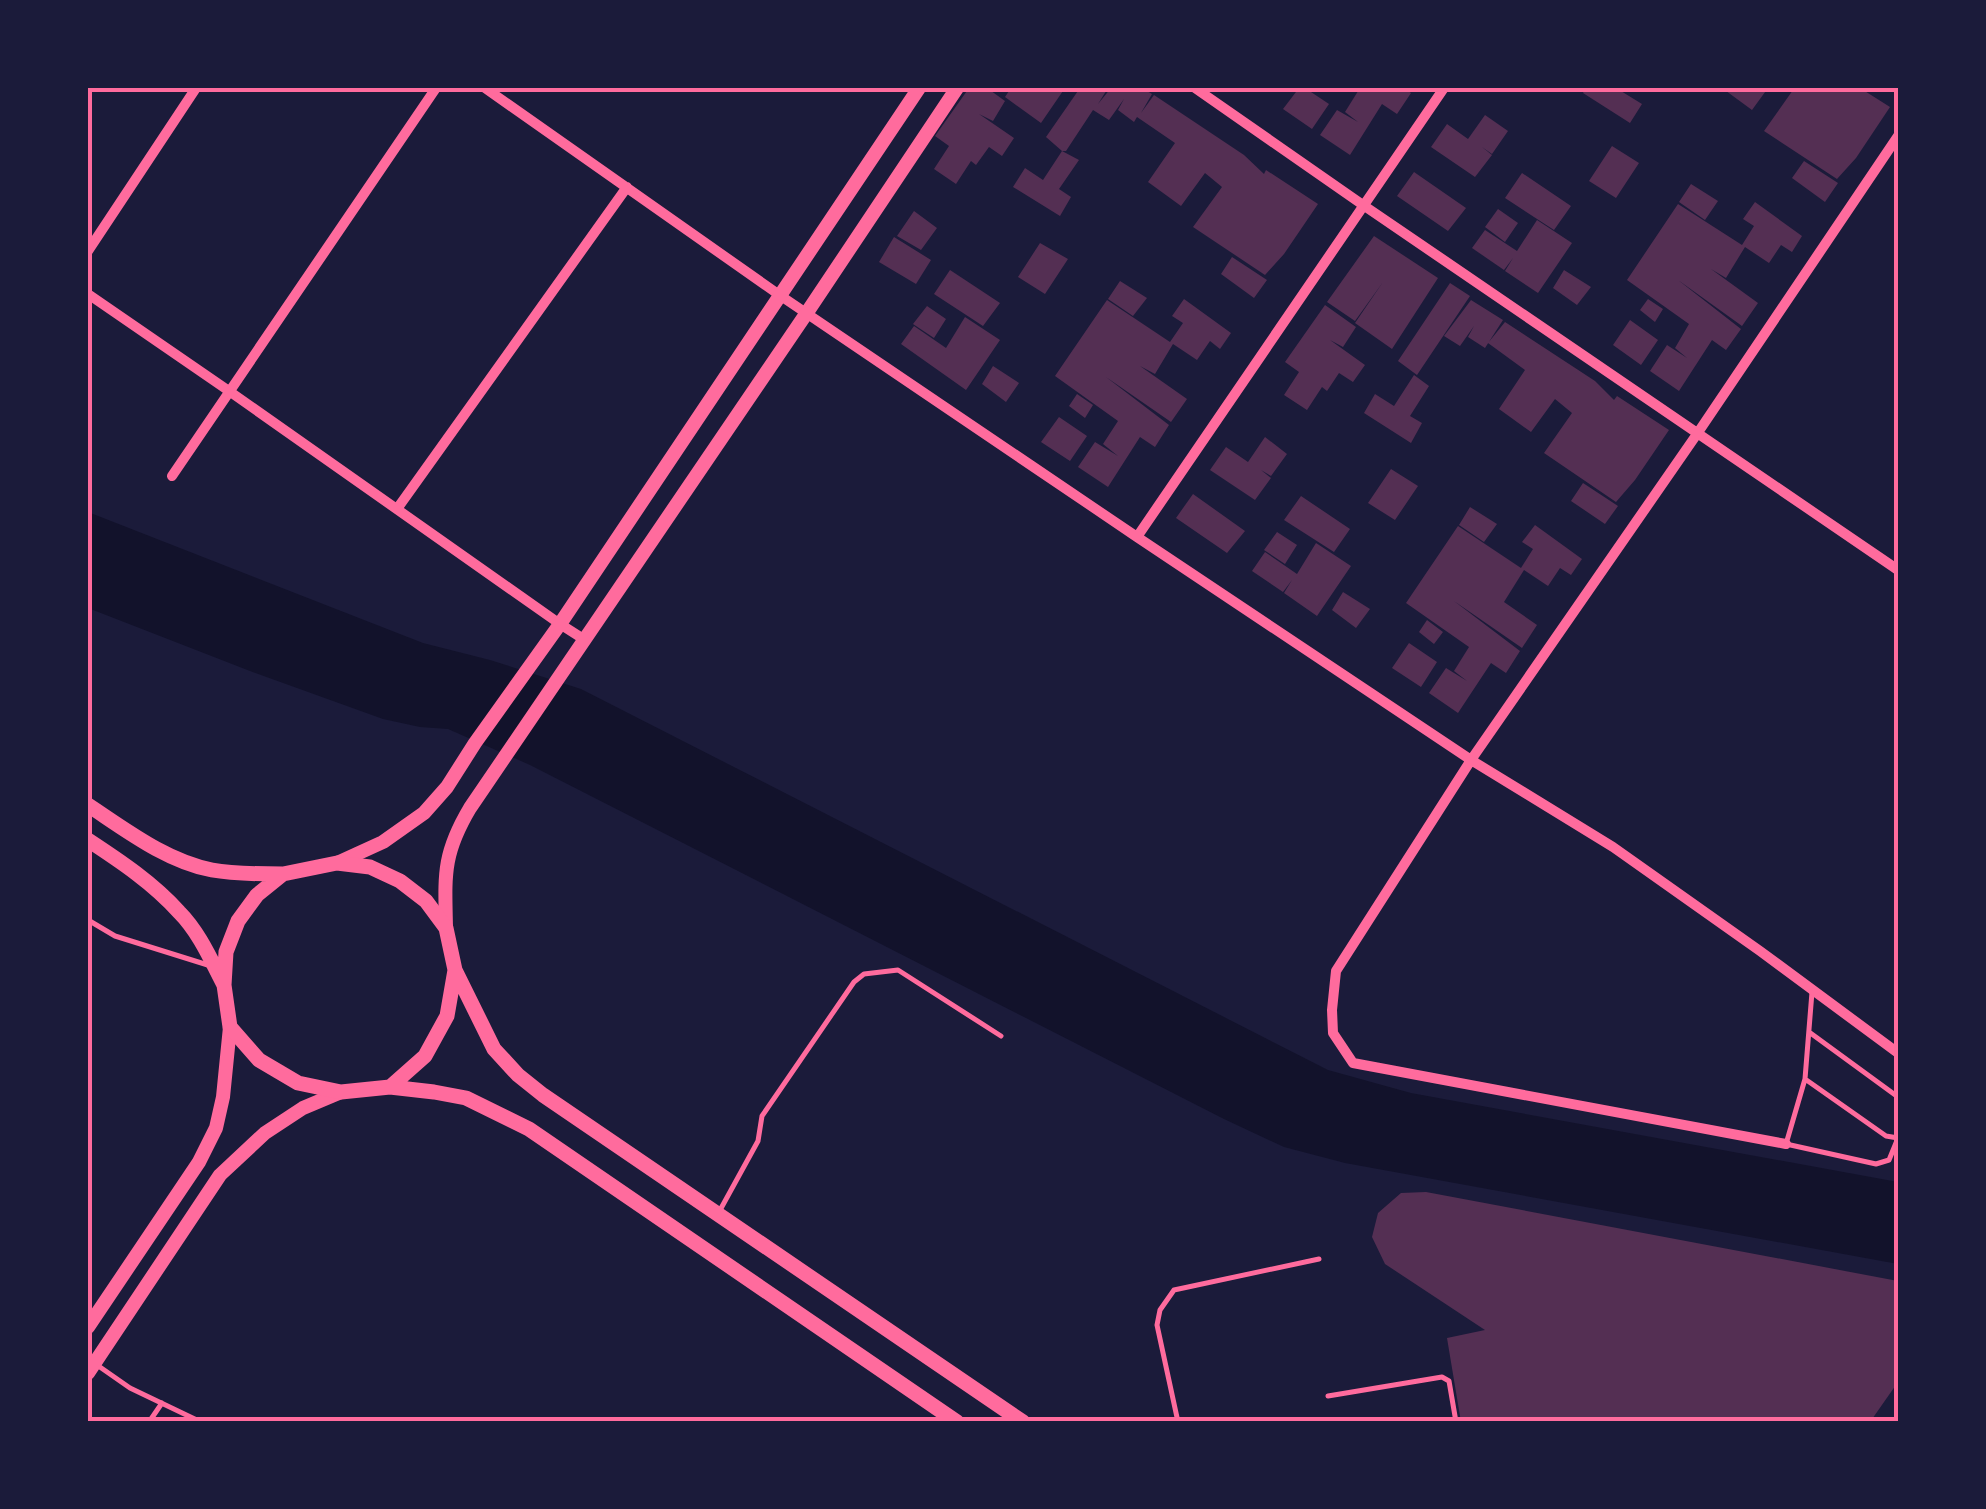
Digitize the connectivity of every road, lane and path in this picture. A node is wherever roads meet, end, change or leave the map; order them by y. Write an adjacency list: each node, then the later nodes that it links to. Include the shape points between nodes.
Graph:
1 (196, 88): 11 (street)
2 (436, 88): 15 (street)
3 (486, 88): 9 (street)
4 (918, 88): 13 (main road)
5 (957, 88): 14 (main road)
6 (1195, 88): 10 (street)
7 (1444, 88): 10 (street)
8 (1898, 136): 16 (street)
9 (627, 187): 13 (street); 18 (street)
10 (1364, 205): 16 (street); 19 (street)
11 (88, 251)
12 (88, 294): 15 (street)
13 (778, 294): 14 (street); 21 (main road)
14 (806, 314): 19 (street); 22 (main road)
15 (230, 391): 17 (street); 18 (street)
16 (1697, 434): 20 (street); 23 (street)
17 (172, 476)
18 (397, 509): 21 (street)
19 (1137, 537): 23 (street)
20 (1898, 570)
21 (560, 624): 22 (street); 26 (main road, via 424,814)
22 (585, 640): 29 (main road, via 454,833 444,869)
23 (1471, 760): 33 (street, via 1613,848); 43 (street, via 1336,972 1333,1033 1353,1063)
24 (88, 805): 27 (main road, via 180,860 211,870)
25 (88, 840): 30 (main road, via 181,913)
26 (337, 863): 27 (main road); 29 (main road, via 400,881)
27 (283, 874): 32 (main road, via 238,922 226,952)
28 (88, 920): 30 (lane, via 115,936)
29 (446, 928): 31 (main road)
30 (214, 966): 32 (main road)
31 (455, 970): 39 (main road, via 448,1016 425,1056); 44 (main road, via 494,1048 518,1075)
32 (224, 985): 34 (main road)
33 (1812, 989): 35 (lane); 37 (street)
34 (230, 1026): 40 (main road, via 272,1068 298,1083); 46 (main road, via 216,1128)
35 (1809, 1032): 38 (lane); 41 (lane)
36 (1001, 1036): 44 (lane, via 898,970 864,974 762,1116 758,1141)
37 (1898, 1053)
38 (1805, 1079): 42 (lane); 43 (lane)
39 (390, 1087): 40 (main road); 52 (main road, via 466,1098 528,1129)
40 (341, 1092): 47 (main road, via 265,1133 220,1175)
41 (1898, 1097)
42 (1898, 1138): 43 (lane, via 1888,1160 1876,1164)
43 (1786, 1144)
44 (718, 1214): 53 (main road)
45 (1319, 1259): 54 (lane, via 1174,1290 1158,1325)
46 (88, 1327)
47 (91, 1368): 49 (lane)
48 (1328, 1396): 55 (lane, via 1442,1376 1449,1381)
49 (162, 1403): 50 (lane); 51 (lane)
50 (149, 1422)
51 (202, 1422)
52 (957, 1422)
53 (1023, 1422)
54 (1178, 1422)
55 (1456, 1422)

